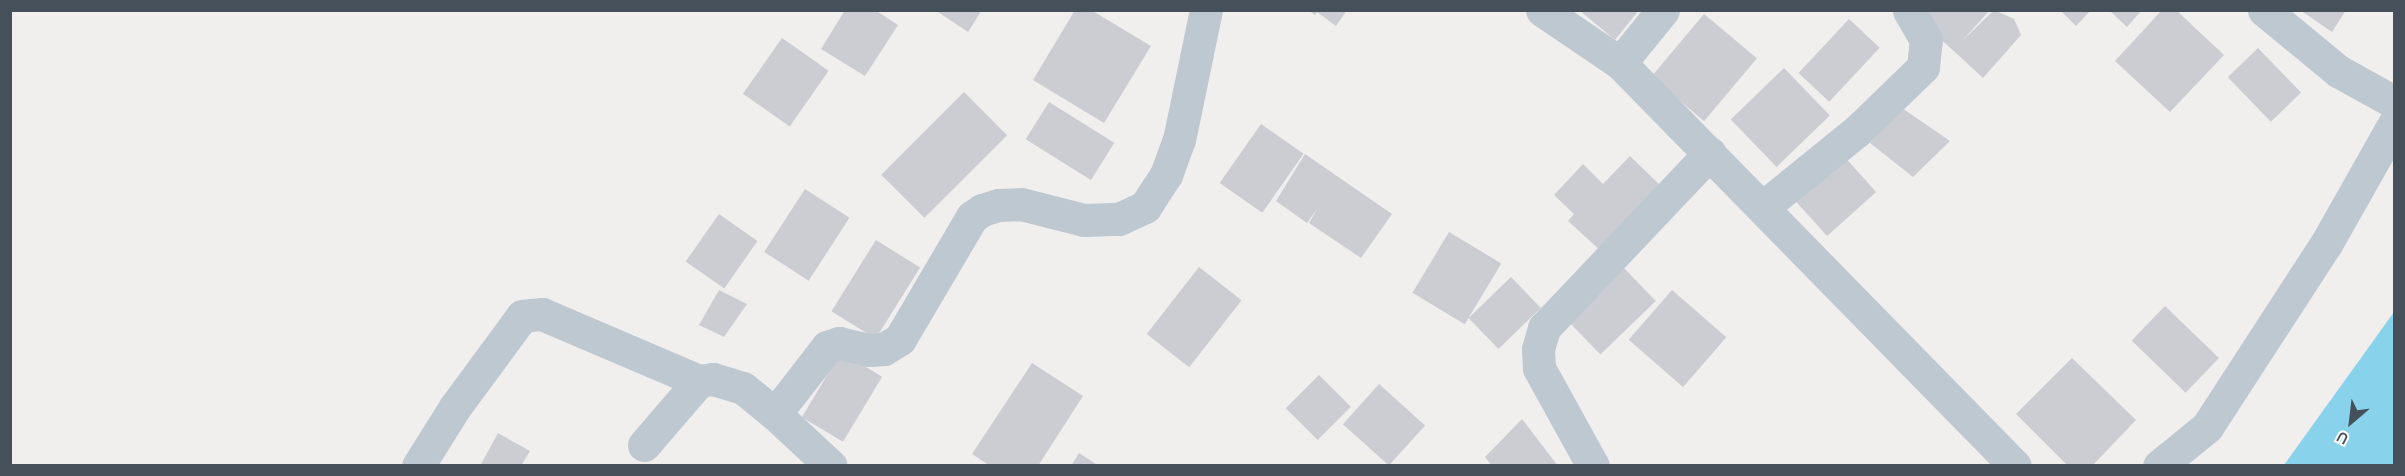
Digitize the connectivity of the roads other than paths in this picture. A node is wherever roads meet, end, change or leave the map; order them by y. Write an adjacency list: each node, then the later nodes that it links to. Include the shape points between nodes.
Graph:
1 (1206, 10): 12 (street, via 1179,140 1166,175 1145,207 1119,219 1084,220 1021,204 982,210 972,217 900,339 884,349 839,344 827,347)
2 (1542, 10): 6 (street)
3 (1663, 10): 6 (street)
4 (1909, 10): 10 (street, via 1926,40 1923,67 1857,131)
5 (2264, 10): 7 (street, via 2338,71)
6 (1620, 63): 9 (street)
7 (2394, 102)
8 (2394, 124): 18 (street, via 2326,244 2207,427)
9 (1710, 153): 10 (street); 16 (street, via 1544,328 1538,349 1539,368)
10 (1763, 207): 17 (street)
11 (699, 381): 12 (street, via 713,379 743,388); 13 (street); 14 (street, via 542,314 522,316 455,406)
12 (775, 414): 15 (street)
13 (644, 445)
14 (418, 465)
15 (831, 465)
16 (1593, 465)
17 (2015, 465)
18 (2159, 465)

